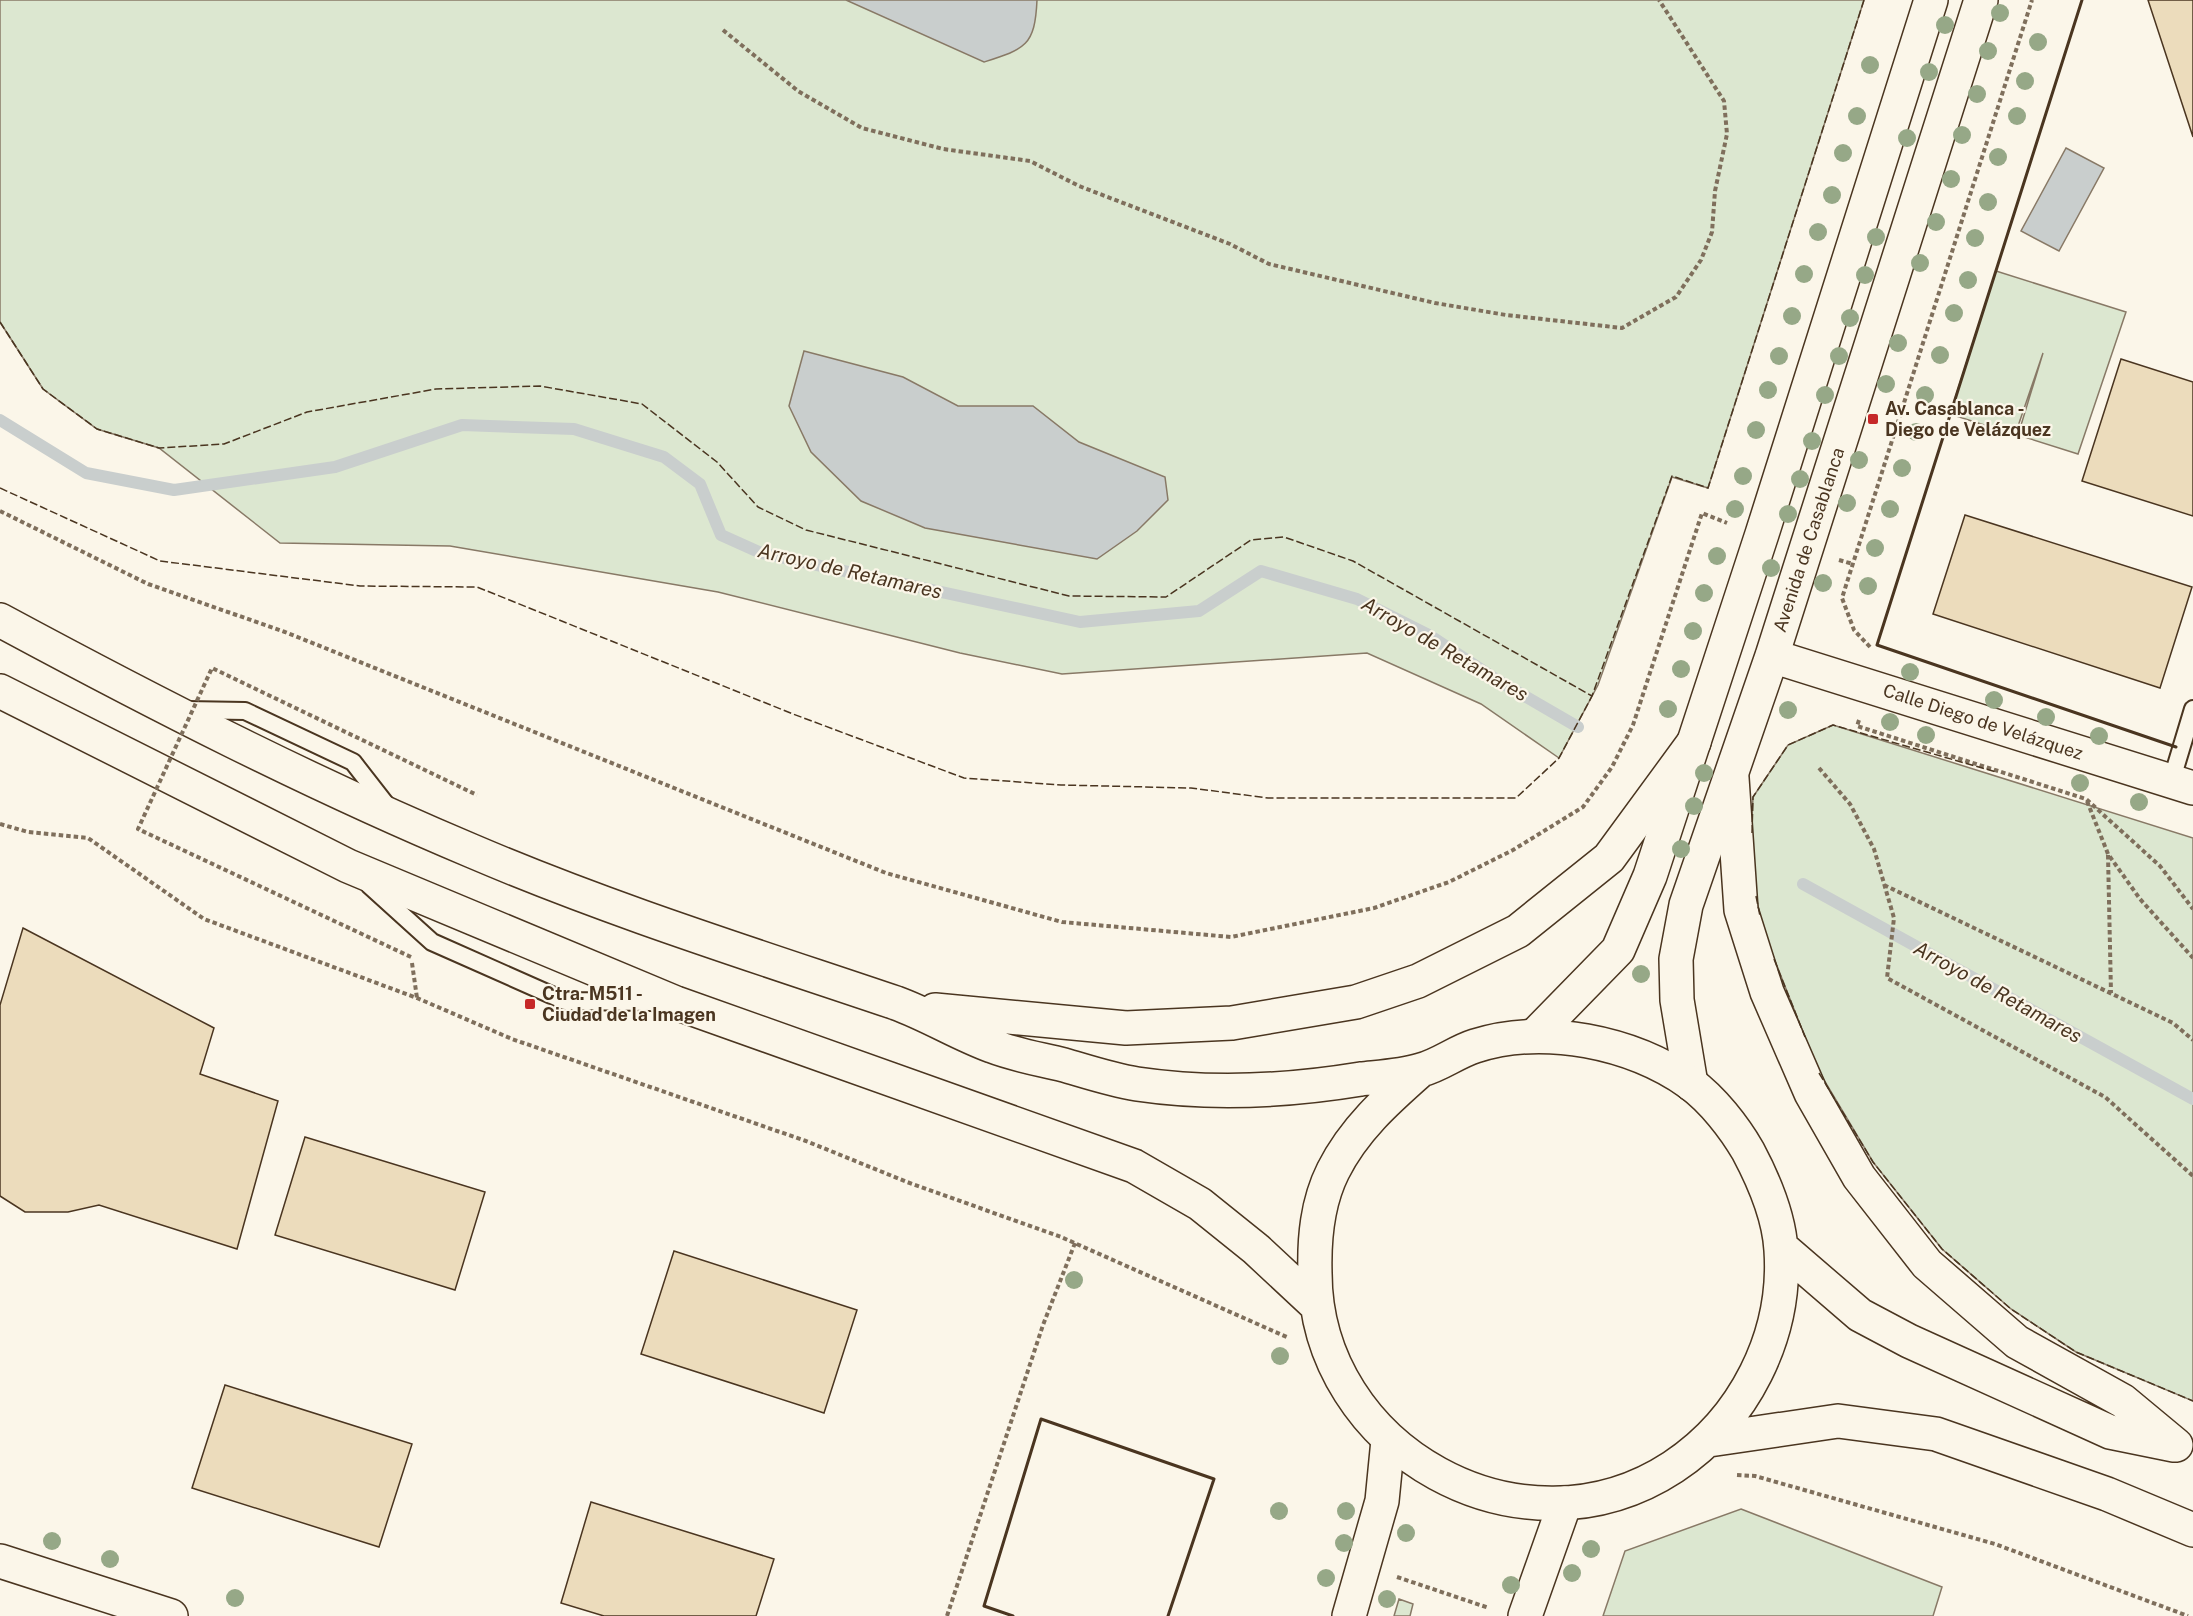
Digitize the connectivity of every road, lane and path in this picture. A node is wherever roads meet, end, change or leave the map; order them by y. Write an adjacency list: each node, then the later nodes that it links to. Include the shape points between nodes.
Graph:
1 (1659, 0): 5 (path, via 1724,101 1727,134 1715,191 1712,232 1701,260 1676,297 1622,328 1435,303 1269,264 1230,244 1079,186 1030,160 943,149 862,128 798,91)
2 (1931, 0): 13 (main road)
3 (1981, 0): 9 (main road, Avenida de Casablanca)
4 (2032, 0): 10 (path, via 1842,598 1854,630 1874,655)
5 (723, 30)
6 (0, 511): 7 (path, via 147,584 285,632 886,873 1062,922 1231,937 1374,908 1449,882 1513,850 1583,807 1612,767 1633,725 1702,513)
7 (1728, 523)
8 (0, 620): 26 (main road, via 166,710 479,855 727,949)
9 (1772, 656): 10 (main road, Calle Diego de Velázquez); 15 (main road, Avenida de Casablanca)
10 (1871, 686): 16 (main road, Calle Diego de Velázquez); 18 (path, via 1857,726)
11 (0, 691): 34 (main road, via 348,866 676,1003 1134,1166 1200,1204)
12 (2193, 709): 16 (lane)
13 (1695, 742): 26 (main road, via 1600,866 1518,931 1418,981 1377,995 1232,1023 1126,1028); 27 (main road, via 1650,876 1618,950)
14 (1819, 768): 21 (path, via 1850,804 1874,849)
15 (1732, 778): 30 (main road, Avenida de Casablanca, via 1686,906 1676,959 1677,1000); 38 (main road, via 1741,910 1767,992 1811,1093 1859,1177 1927,1264 2017,1342 2123,1401)
16 (2182, 785)
17 (477, 795): 25 (path, bridge, via 212,669 138,830 411,957)
18 (2086, 799): 20 (path); 22 (path, via 2160,866)
19 (0, 824): 25 (path, via 28,832 88,838 204,919)
20 (2108, 854): 23 (path, via 2140,899); 24 (path)
21 (1884, 885): 24 (path); 31 (path, via 1894,918 1887,978 2105,1097)
22 (2193, 909)
23 (2193, 958)
24 (2111, 993): 28 (path, via 2173,1023)
25 (417, 998): 32 (path, via 513,1039 806,1141)
26 (906, 1007): 29 (main road, via 995,1048 1134,1084 1228,1091 1313,1087)
27 (1535, 1035): 29 (main road, via 1476,1045); 30 (main road, via 1618,1045)
28 (2193, 1040)
29 (1421, 1070): 34 (main road, via 1370,1114 1333,1171 1314,1236)
30 (1691, 1084): 33 (main road, via 1741,1139 1766,1185)
31 (2193, 1176)
32 (1075, 1243): 35 (path); 46 (path, via 1043,1325)
33 (1781, 1247): 37 (main road, via 1777,1318 1753,1384); 38 (main road, via 1860,1314 1909,1341 2110,1432)
34 (1315, 1304): 35 (main road)
35 (1328, 1354): 36 (main road, via 1353,1401)
36 (1388, 1440): 40 (main road, via 1440,1478 1501,1499); 43 (main road, via 1382,1501)
37 (1709, 1440): 40 (main road, via 1657,1476 1618,1493); 41 (main road, via 1838,1421 1936,1434 2107,1494)
38 (2185, 1449)
39 (1733, 1475): 49 (path, via 1755,1476 1995,1544)
40 (1565, 1503): 48 (main road)
41 (2193, 1530)
42 (0, 1561): 45 (main road)
43 (1365, 1566): 44 (path); 47 (main road)
44 (1491, 1609)
45 (171, 1616)
46 (947, 1616)
47 (1349, 1616)
48 (1525, 1616)
49 (2188, 1616)

